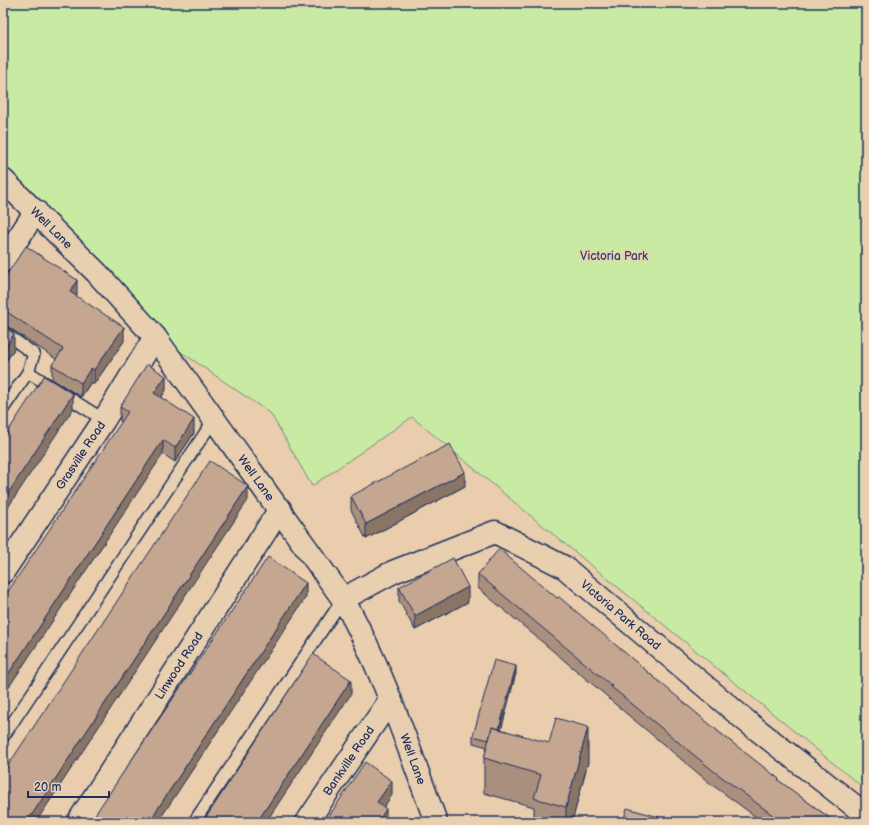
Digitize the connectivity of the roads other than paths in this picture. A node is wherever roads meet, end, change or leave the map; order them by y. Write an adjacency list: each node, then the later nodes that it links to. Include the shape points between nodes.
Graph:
1 (3, 180): 2 (street, Well Lane)
2 (36, 211): 3 (street); 5 (street, Well Lane, via 97,272)
3 (3, 261)
4 (3, 332): 6 (lane, via 34,354)
5 (155, 337): 8 (street, Grasville Road); 9 (street, Well Lane)
6 (28, 372): 7 (lane); 8 (lane)
7 (3, 409)
8 (104, 420): 11 (street, Grasville Road)
9 (213, 421): 10 (street, Well Lane); 14 (lane)
10 (280, 510): 12 (street, Well Lane); 16 (street, Linwood Road)
11 (3, 572)
12 (343, 599): 13 (street, Well Lane, via 354,617); 15 (street, Victoria Park Road, via 393,572 495,532 564,567 745,720); 17 (lane)
13 (390, 700): 18 (street, Bankville Road); 19 (street, Well Lane)
14 (3, 737)
15 (866, 816)
16 (78, 822)
17 (194, 822)
18 (307, 822)
19 (436, 822)

